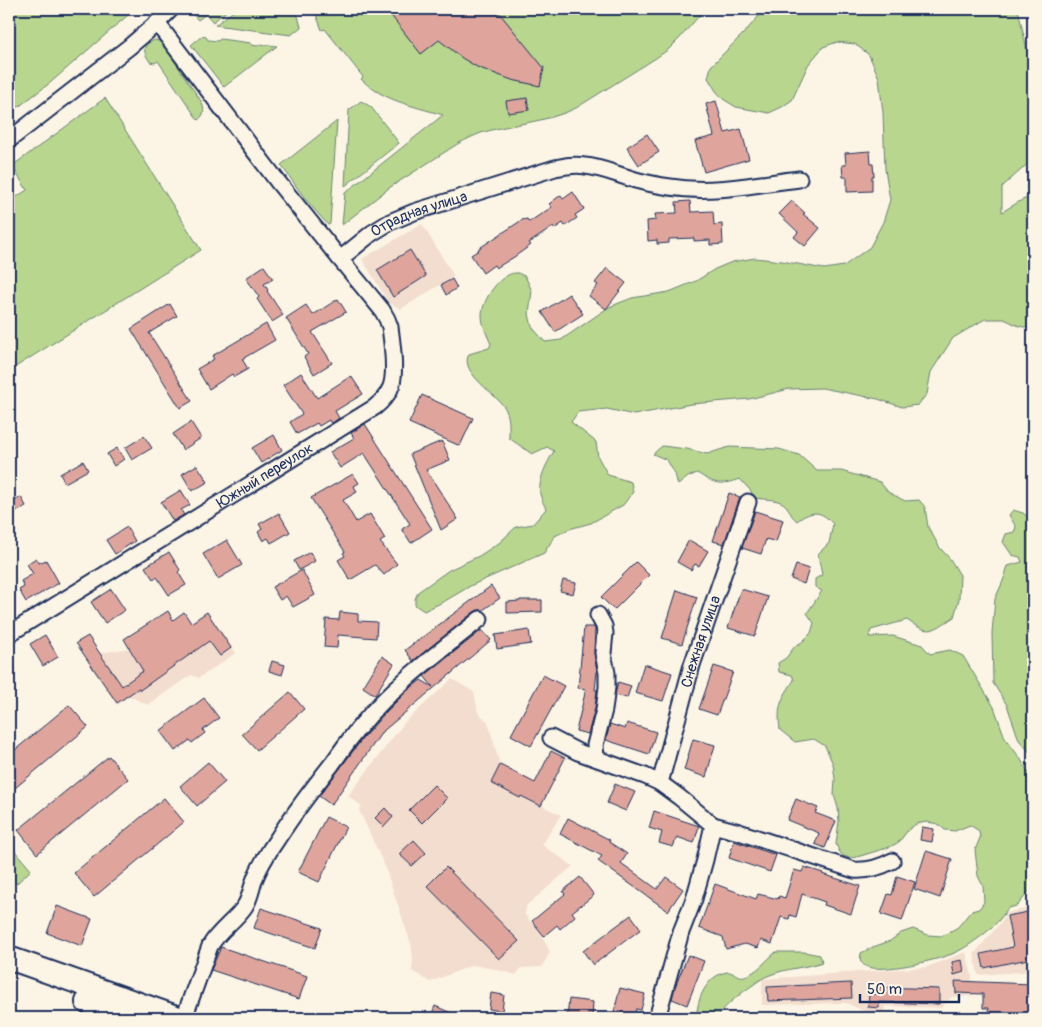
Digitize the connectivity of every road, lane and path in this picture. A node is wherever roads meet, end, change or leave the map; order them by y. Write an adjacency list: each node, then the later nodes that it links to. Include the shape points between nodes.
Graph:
1 (171, 9): 2 (street)
2 (157, 23): 3 (street); 5 (street)
3 (9, 140)
4 (799, 179): 5 (street, Отрадная улица, via 692,190 653,184 585,166 555,168 390,222)
5 (340, 259): 9 (street, Южный переулок, via 382,310 390,327 393,378 383,400)
6 (748, 502): 12 (street, Снежная улица, via 692,665)
7 (598, 615): 11 (street, via 605,633 603,653 607,687 595,746)
8 (480, 619): 19 (street, via 410,676 375,710 320,780 264,860 246,904 210,946)
9 (9, 634)
10 (551, 738): 11 (street)
11 (596, 758): 12 (street)
12 (660, 783): 13 (street)
13 (713, 825): 14 (street, via 854,870 878,868); 20 (street)
14 (892, 861)
15 (9, 958): 18 (main road)
16 (9, 974): 17 (main road)
17 (132, 1018)
18 (179, 1018)
19 (184, 1018)
20 (657, 1018)

